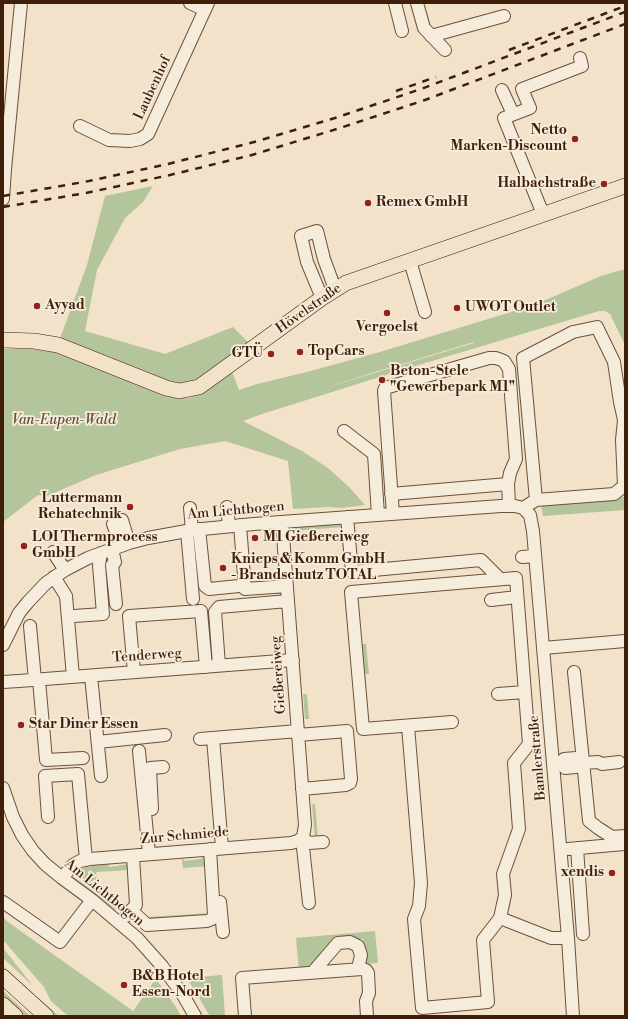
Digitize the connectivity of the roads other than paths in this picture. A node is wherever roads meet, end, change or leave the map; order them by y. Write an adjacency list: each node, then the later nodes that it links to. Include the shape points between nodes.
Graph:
1 (21, 3): 15 (street)
2 (190, 3): 5 (street, Laubenhof)
3 (395, 3): 7 (street)
4 (417, 3): 8 (street, via 424,28)
5 (207, 6): 13 (street, Laubenhof, via 148,134 130,141 109,140)
6 (504, 16): 8 (street)
7 (402, 32)
8 (431, 36): 9 (street)
9 (445, 50)
10 (580, 58): 12 (street, via 582,66 522,89 530,108)
11 (502, 90): 12 (street)
12 (513, 114): 16 (street, via 504,118)
13 (80, 126)
14 (625, 186): 16 (main road, Hövelstraße)
15 (3, 198)
16 (543, 214): 17 (main road, Hövelstraße)
17 (410, 261): 18 (main road, Hövelstraße); 20 (street)
18 (335, 289): 19 (main road, Hövelstraße); 19 (street, via 317,231 301,236 307,262)
19 (322, 298): 21 (main road, Hövelstraße, via 199,387 188,390 166,388 58,346 34,341)
20 (426, 312)
21 (3, 340)
22 (344, 431): 30 (street, via 374,454)
23 (508, 484): 24 (street); 24 (street, via 516,459 509,369 504,361 489,358 385,388); 27 (street)
24 (391, 494): 29 (street)
25 (536, 500): 25 (street, via 614,494 624,486 624,420 614,362 597,328 573,332 523,358); 27 (street)
26 (227, 507): 34 (street)
27 (516, 507): 29 (street, Am Lichtbogen); 38 (street, Bamlerstraße, via 530,515 539,530)
28 (190, 508): 35 (street)
29 (393, 514): 30 (street, Am Lichtbogen)
30 (378, 515): 31 (street, Am Lichtbogen)
31 (347, 517): 33 (street, Am Lichtbogen); 41 (street)
32 (118, 522): 36 (street)
33 (282, 522): 34 (street, Am Lichtbogen); 45 (street, Gießereiweg)
34 (235, 526): 35 (street, Am Lichtbogen); 45 (street, via 245,589)
35 (193, 530): 36 (street, Am Lichtbogen, via 171,533); 44 (street, via 204,586 209,589); 48 (street)
36 (116, 548): 40 (street, Am Lichtbogen); 51 (street, via 115,562 112,565); 52 (street, via 99,565 103,614)
37 (53, 552): 40 (street)
38 (535, 556): 39 (street); 56 (street, Bamlerstraße)
39 (522, 557)
40 (65, 570): 42 (street, Am Lichtbogen)
41 (352, 572): 43 (street, via 481,560); 46 (street)
42 (54, 577): 55 (street, Am Lichtbogen, via 19,613); 65 (street, via 66,596)
43 (500, 579): 46 (street); 47 (street, via 516,578)
44 (239, 586)
45 (287, 586): 50 (street, Gießereiweg)
46 (351, 592): 71 (street, via 363,729)
47 (517, 597): 49 (street); 62 (street)
48 (193, 599)
49 (491, 600)
50 (288, 601): 57 (street, Gießereiweg); 58 (street, via 219,607 215,612)
51 (116, 604)
52 (74, 616)
53 (30, 626): 66 (street)
54 (625, 641): 56 (street)
55 (3, 645)
56 (543, 648): 60 (street, Bamlerstraße)
57 (293, 660): 58 (street, Tenderweg); 72 (street, Gießereiweg)
58 (219, 666): 59 (street, Tenderweg)
59 (206, 667): 61 (street, Tenderweg); 61 (street, via 201,611 129,616)
60 (545, 670): 62 (street); 79 (street, Bamlerstraße)
61 (134, 672): 64 (street, Tenderweg)
62 (524, 672): 68 (street)
63 (574, 672): 81 (street)
64 (92, 676): 65 (street, Tenderweg); 76 (street)
65 (73, 677): 66 (street, Tenderweg)
66 (37, 680): 67 (street, Tenderweg); 78 (street, via 46,760)
67 (3, 682)
68 (525, 692): 69 (street); 103 (street, via 529,744 514,763 519,829 503,874 505,895)
69 (498, 694)
70 (452, 722): 71 (street)
71 (408, 726): 103 (street, via 421,883 419,906 414,919 422,1008 488,1002 483,940)
72 (298, 733): 74 (street); 85 (street, Gießereiweg); 85 (street, via 347,731 351,779 346,786)
73 (165, 735): 76 (street)
74 (213, 738): 75 (street); 93 (street)
75 (200, 739)
76 (98, 742): 83 (street)
77 (139, 750): 95 (street)
78 (82, 758)
79 (557, 762): 81 (street, via 576,758); 94 (street, Bamlerstraße)
80 (619, 762): 81 (street)
81 (584, 763): 88 (street, via 590,821 612,837)
82 (162, 767): 95 (street, via 150,768)
83 (101, 776)
84 (3, 788): 86 (street, Am Lichtbogen)
85 (302, 789): 89 (street, Gießereiweg, via 305,825)
86 (6, 811): 98 (street, Am Lichtbogen, via 33,851)
87 (48, 817): 97 (street, via 45,776 78,774)
88 (625, 836)
89 (302, 838): 90 (street, via 309,844); 93 (street, Zur Schmiede, via 291,844); 101 (street)
90 (323, 842)
91 (625, 844): 92 (street)
92 (576, 848): 94 (street); 106 (street)
93 (216, 849): 95 (street, Zur Schmiede); 102 (street, via 212,919 147,925); 105 (street)
94 (560, 850): 107 (street, Bamlerstraße)
95 (152, 854): 96 (street, Zur Schmiede)
96 (133, 856): 97 (street, Zur Schmiede); 102 (street, via 136,905)
97 (86, 860): 98 (street, Zur Schmiede, via 71,866)
98 (62, 878): 99 (street, Am Lichtbogen)
99 (92, 900): 100 (street, via 60,942); 104 (street, Am Lichtbogen)
100 (3, 902)
101 (309, 903)
102 (131, 910): 104 (street)
103 (500, 918): 107 (street, via 551,938)
104 (119, 923): 114 (street, Am Lichtbogen, via 137,938 150,960 183,995)
105 (223, 932)
106 (583, 934)
107 (568, 938): 117 (street, Bamlerstraße)
108 (358, 969): 109 (street); 109 (street, via 361,956 358,946 350,942 338,943); 116 (street, via 364,969 368,973)
109 (314, 972): 115 (street, via 242,978)
110 (3, 977): 113 (main road)
111 (3, 1005): 112 (main road)
112 (16, 1016)
113 (46, 1016)
114 (195, 1016)
115 (245, 1016)
116 (367, 1016)
117 (573, 1016)

